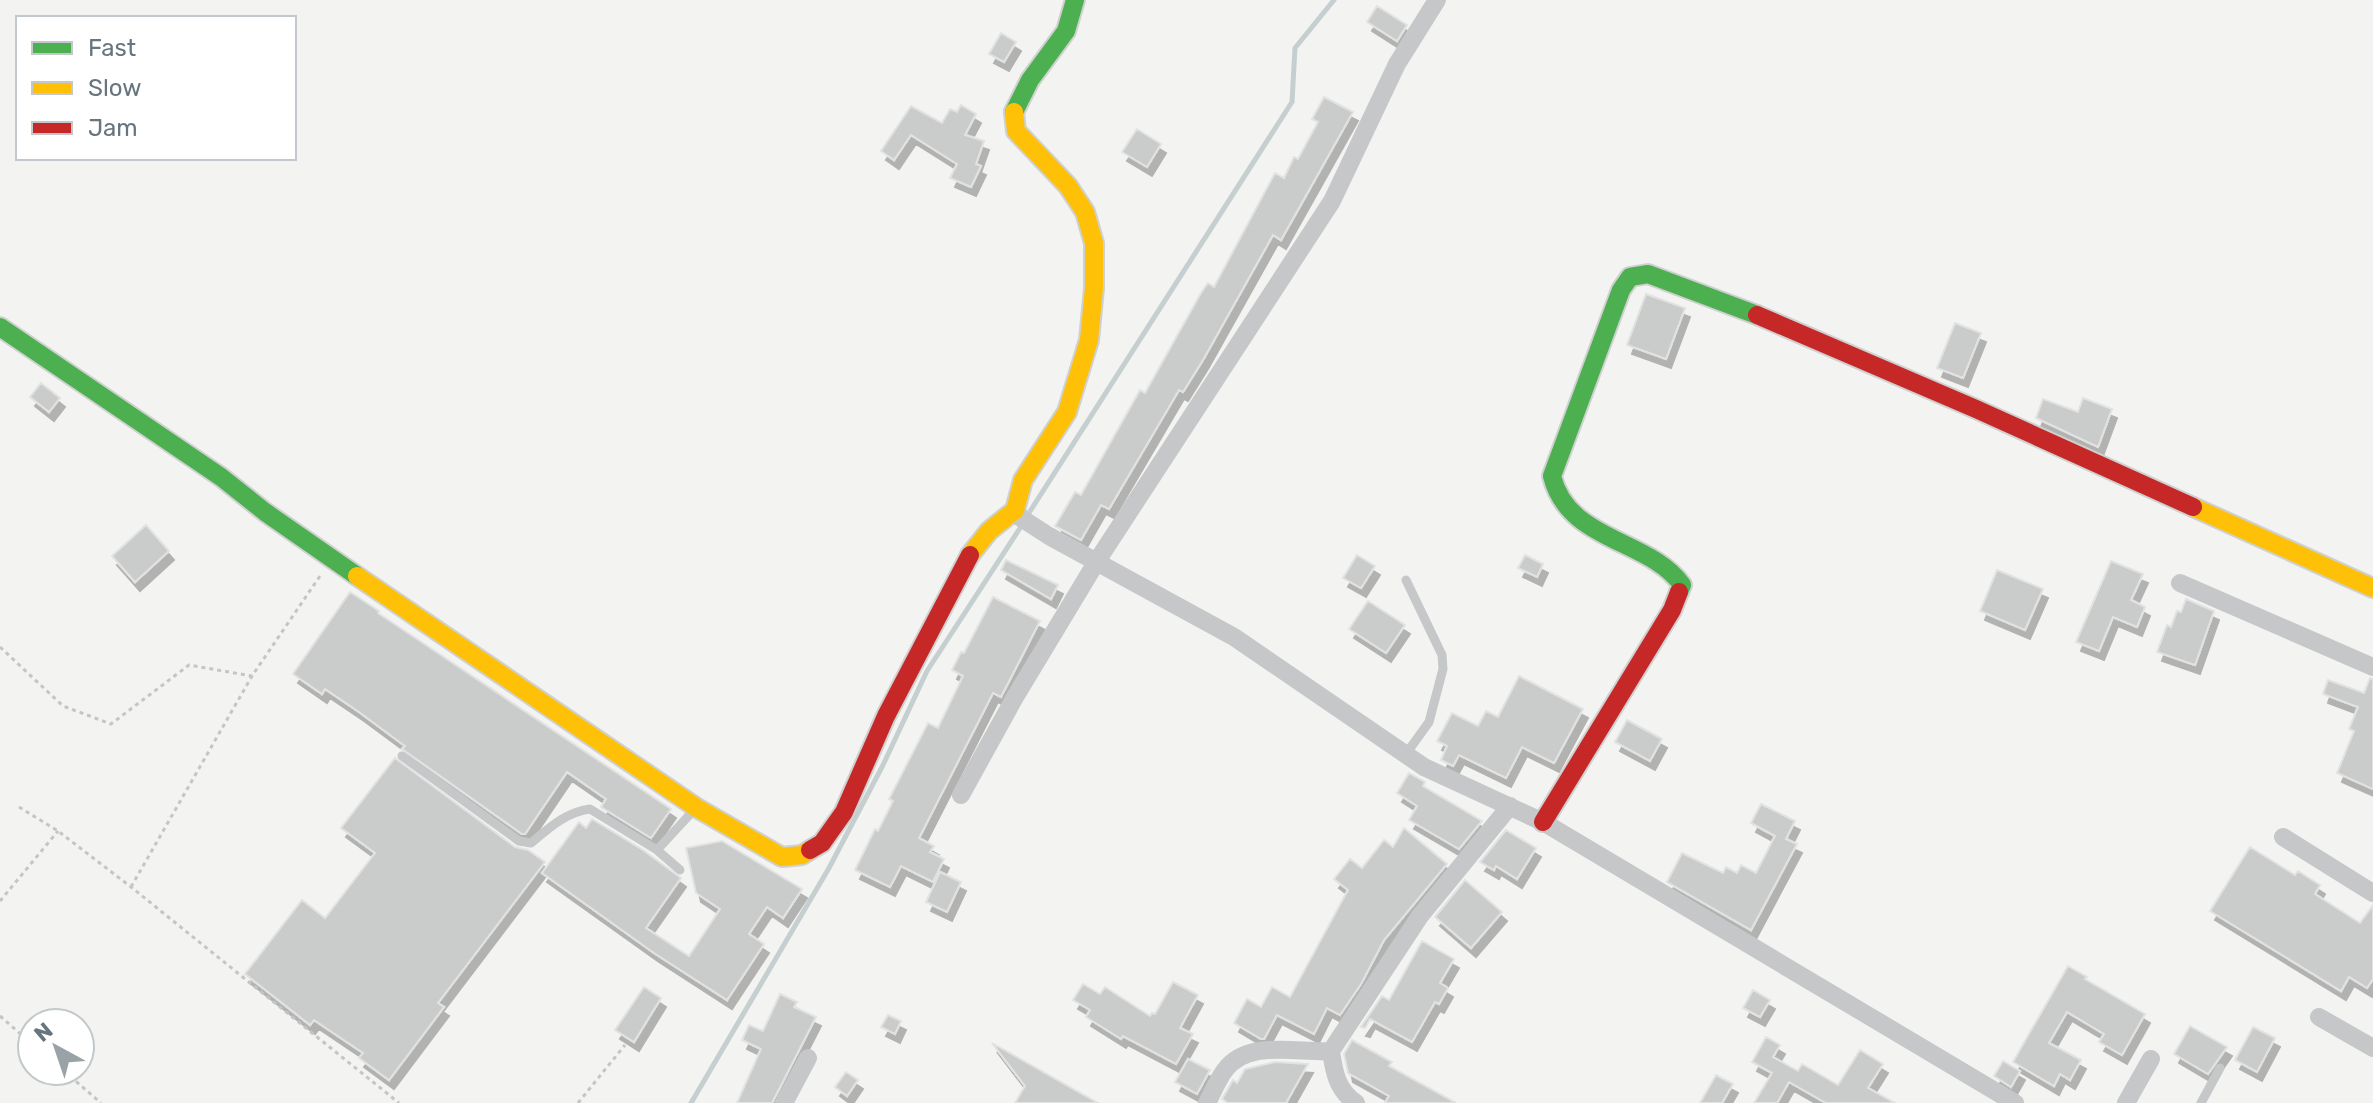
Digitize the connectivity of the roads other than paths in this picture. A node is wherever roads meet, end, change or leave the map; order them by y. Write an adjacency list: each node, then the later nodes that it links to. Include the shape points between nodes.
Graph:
1 (1075, 0): 4 (street, via 1066,31 1013,114 1016,131 1085,212 1094,243 1089,340 1067,412 1023,480)
2 (1437, 0): 5 (street, via 1397,64 1332,201)
3 (0, 327): 14 (street)
4 (1018, 514): 5 (street); 14 (street, via 989,531 966,560 886,716 844,812 822,843 802,855 782,857)
5 (1097, 561): 10 (street, via 1234,637); 12 (street)
6 (1406, 580): 10 (lane, via 1442,655 1443,669 1429,722)
7 (2180, 583): 9 (street)
8 (2373, 588): 15 (street, via 1727,302 1648,274 1630,277 1586,380 1552,476 1553,488 1561,502 1615,542 1670,571 1682,585 1672,610)
9 (2373, 667)
10 (1406, 754): 13 (street)
11 (402, 756): 17 (lane, via 519,841 531,843 554,823 590,809)
12 (961, 795)
13 (1510, 806): 15 (street); 22 (street, via 1420,916)
14 (697, 808): 17 (lane)
15 (1543, 822): 29 (street)
16 (2283, 837): 19 (street)
17 (657, 850): 18 (lane)
18 (680, 870)
19 (2373, 893)
20 (2319, 1017): 21 (street)
21 (2373, 1048)
22 (1331, 1051): 27 (street, via 1251,1052 1225,1070); 28 (street, via 1334,1074)
23 (808, 1058): 26 (street)
24 (2151, 1059): 30 (street)
25 (2220, 1068): 31 (lane)
26 (784, 1103)
27 (1207, 1103)
28 (1356, 1103)
29 (2015, 1103)
30 (2126, 1103)
31 (2201, 1103)

